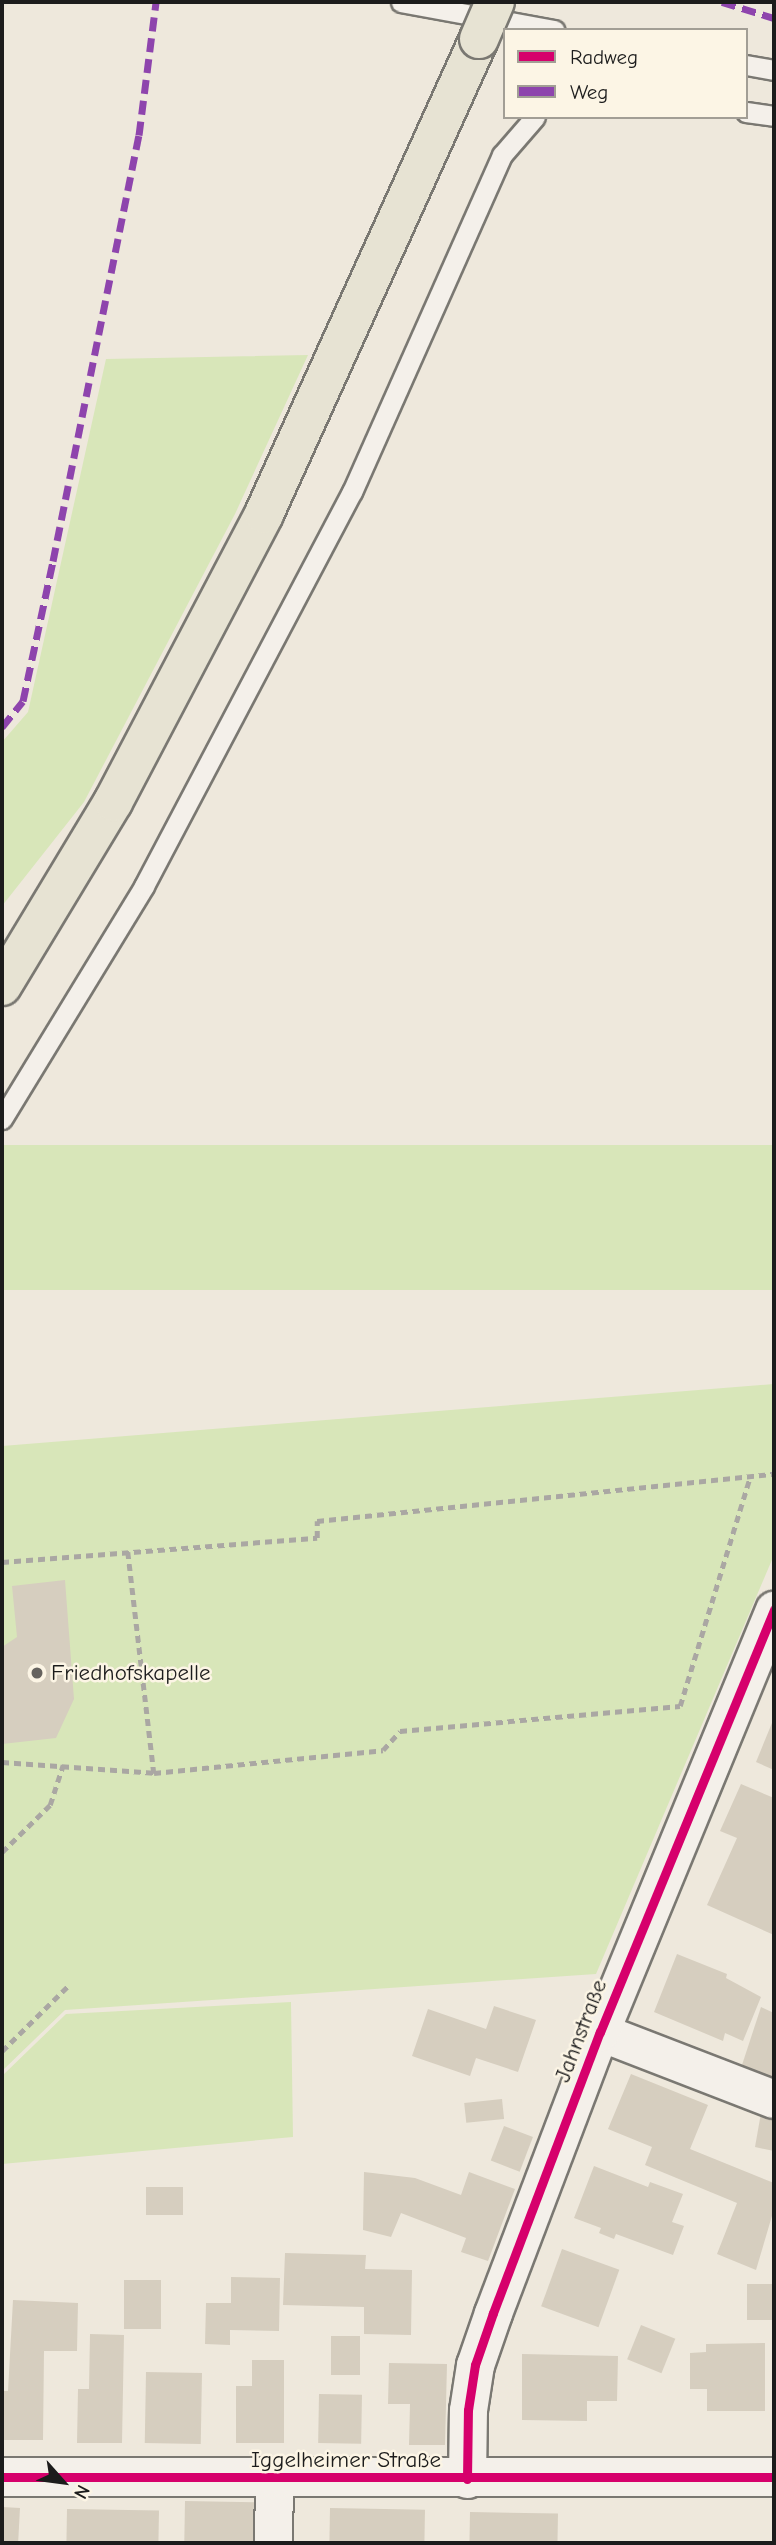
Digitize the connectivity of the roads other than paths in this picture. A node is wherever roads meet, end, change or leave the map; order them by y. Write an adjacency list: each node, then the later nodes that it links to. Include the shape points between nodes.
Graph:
1 (401, 2): 3 (lane)
2 (495, 2): 9 (main road, bridge, via 264,514 113,802)
3 (543, 28)
4 (748, 65): 5 (lane)
5 (774, 71)
6 (748, 112): 7 (lane)
7 (774, 116)
8 (533, 119): 10 (lane, via 502,155 352,492 144,886)
9 (2, 986)
10 (2, 1119)
11 (770, 1628): 12 (street, Jahnstraße)
12 (600, 2032): 13 (street); 17 (street, Jahnstraße, via 475,2365 468,2410)
13 (774, 2099)
14 (2, 2477): 16 (street, Iggelheimer Straße)
15 (774, 2477): 17 (street, Iggelheimer Straße)
16 (274, 2479): 17 (street, Iggelheimer Straße); 18 (street)
17 (467, 2479)
18 (273, 2543)

